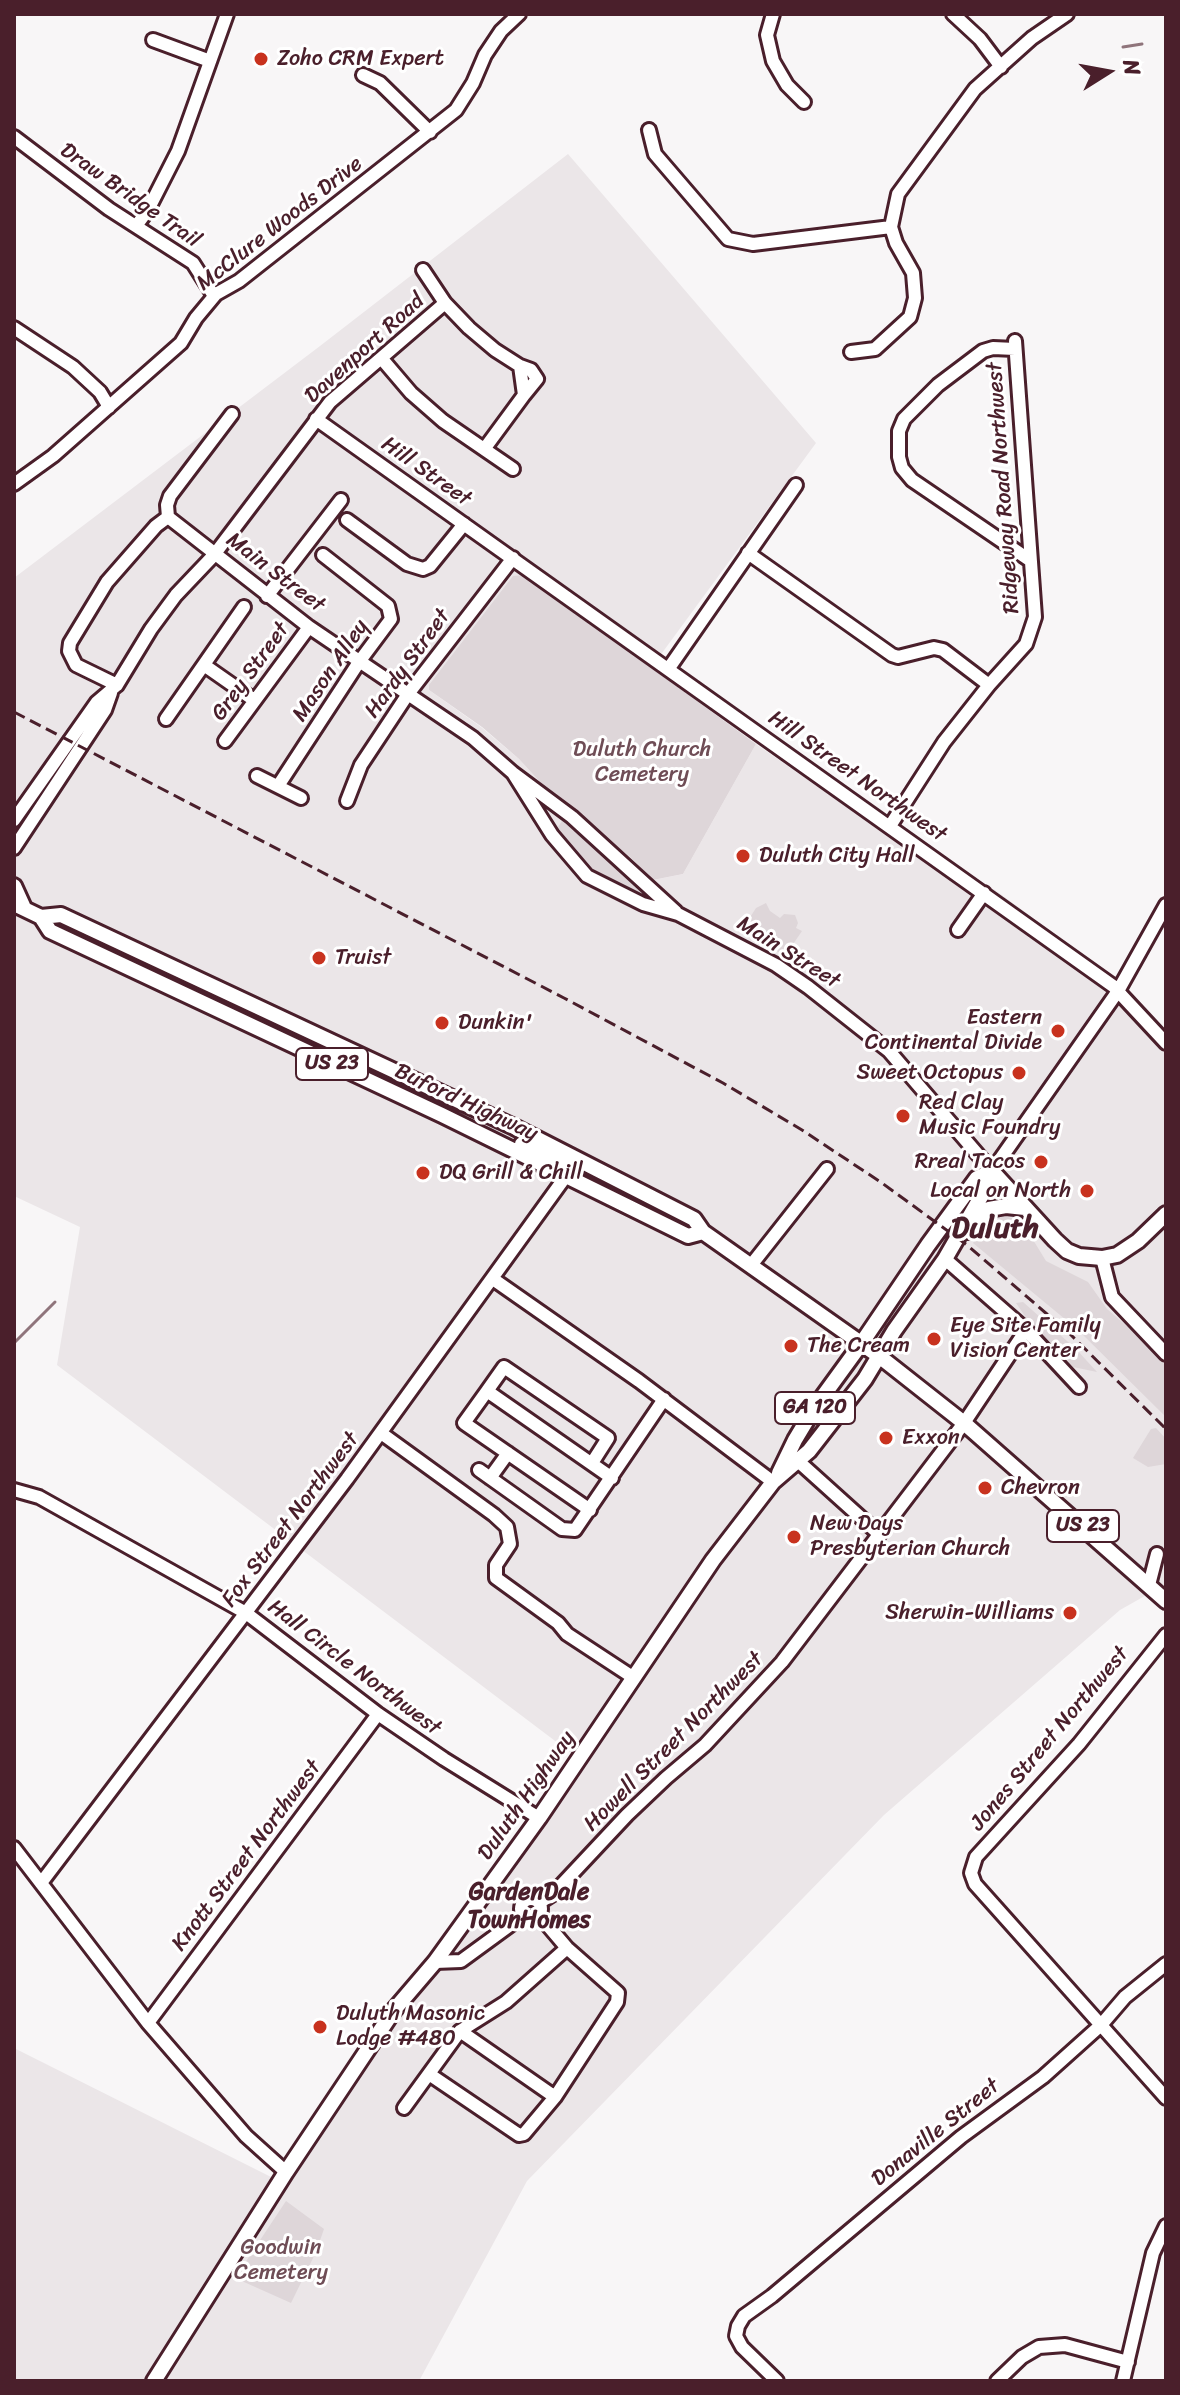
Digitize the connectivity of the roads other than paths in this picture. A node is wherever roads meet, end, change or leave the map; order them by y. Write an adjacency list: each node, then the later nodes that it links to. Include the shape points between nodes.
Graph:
1 (227, 14): 7 (street)
2 (519, 14): 12 (street, McClure Woods Drive, via 485,55 456,110)
3 (773, 14): 10 (street, via 767,35 773,61)
4 (953, 14): 8 (street)
5 (1067, 14): 8 (street)
6 (153, 40): 7 (street)
7 (210, 61): 14 (street, via 178,151)
8 (1001, 67): 15 (street, via 975,89 898,194)
9 (363, 75): 12 (street, via 380,83)
10 (804, 102)
11 (649, 130): 15 (street, via 655,154 728,239 753,244)
12 (430, 132): 17 (street, McClure Woods Drive)
13 (14, 137): 14 (street, Draw Bridge Trail)
14 (136, 226): 17 (street, Draw Bridge Trail, via 193,263)
15 (891, 227): 20 (street, via 913,273 910,317 875,349)
16 (423, 270): 18 (street)
17 (214, 296): 22 (street, McClure Woods Drive, via 181,343)
18 (445, 303): 21 (street, Davenport Road); 25 (street, via 520,366 524,395)
19 (14, 328): 22 (street, via 73,367)
20 (851, 352)
21 (382, 359): 24 (street, Davenport Road); 25 (street, via 411,393)
22 (109, 407): 27 (street, McClure Woods Drive)
23 (232, 414): 30 (street, via 170,496)
24 (316, 419): 32 (street, Hill Street); 34 (street, Davenport Road)
25 (485, 448): 26 (street)
26 (513, 469)
27 (14, 484)
28 (796, 485): 33 (street)
29 (341, 500): 38 (street)
30 (168, 517): 34 (street, Main Street); 45 (street, via 107,582 70,643 76,665)
31 (347, 520): 32 (street, via 407,564 423,569)
32 (464, 524): 36 (street, Hill Street)
33 (748, 553): 43 (street); 44 (street, via 892,655 943,650)
34 (214, 555): 38 (street, Main Street); 45 (street, Davenport Road, via 176,595)
35 (323, 555): 41 (street, Mason Alley, via 391,612)
36 (513, 558): 43 (street, Hill Street Northwest); 46 (street, Hardy Street)
37 (1031, 561): 37 (street, Ridgeway Road Northwest, via 1015,345 983,351 938,385 904,419 899,457 912,480); 44 (street, Ridgeway Road Northwest, via 1035,617 1026,644)
38 (267, 596): 40 (street, Main Street)
39 (244, 607): 42 (street)
40 (309, 627): 41 (street, Main Street); 47 (street, Grey Street)
41 (359, 662): 46 (street, Main Street); 52 (street, Mason Alley)
42 (204, 665): 47 (street); 48 (street)
43 (669, 668): 57 (street, Hill Street Northwest)
44 (989, 685): 57 (street, Ridgeway Road Northwest, via 944,742)
45 (114, 689): 56 (street, Davenport Road, via 97,702); 59 (street, Davenport Road)
46 (408, 694): 50 (street, Main Street); 54 (street, Hardy Street, via 361,765)
47 (254, 700): 49 (street, Grey Street)
48 (166, 719)
49 (225, 741)
50 (513, 773): 55 (street, Main Street); 58 (street, Main Street)
51 (257, 776): 52 (street)
52 (278, 786): 53 (street)
53 (301, 798)
54 (347, 801)
55 (561, 809): 58 (street); 64 (street, Main Street)
56 (14, 820)
57 (890, 826): 61 (street, Hill Street Northwest)
58 (548, 828): 64 (street, Main Street, via 587,876 643,904)
59 (14, 848)
60 (14, 886): 63 (main road)
61 (984, 893): 66 (street); 67 (street, Hill Street Northwest)
62 (1166, 905): 67 (street)
63 (19, 906): 65 (main road, Buford Highway / US 23)
64 (678, 914): 76 (street, Main Street, via 786,973 889,1051)
65 (41, 917): 68 (main road, Buford Highway / US 23, via 61,915); 69 (main road, Buford Highway / US 23, via 50,931)
66 (958, 930)
67 (1118, 991): 70 (street, Hill Street Northwest); 76 (street)
68 (245, 1001): 69 (main road, via 237,1007); 72 (main road, Buford Highway / US 23)
69 (201, 1003): 71 (main road, Buford Highway / US 23)
70 (1166, 1043)
71 (327, 1062): 72 (main road, via 339,1055 380,1074); 73 (main road, Buford Highway / US 23)
72 (396, 1073): 74 (main road, Buford Highway / US 23)
73 (494, 1140): 74 (main road, via 516,1141 571,1165); 77 (main road, Buford Highway / US 23)
74 (582, 1161): 78 (main road, Buford Highway / US 23)
75 (827, 1169): 85 (street)
76 (992, 1171): 79 (main road, Main Street); 82 (main road); 88 (main road, Duluth Highway, via 977,1178)
77 (566, 1176): 78 (main road, via 593,1176 639,1202); 81 (main road, Buford Highway / US 23, via 688,1236); 86 (street, Fox Street Northwest)
78 (659, 1202): 81 (main road, Buford Highway / US 23, via 694,1219)
79 (1025, 1208): 82 (main road, via 989,1209); 83 (main road, Main Street, via 1067,1251)
80 (1166, 1214): 83 (main road, via 1127,1249)
81 (703, 1232): 85 (main road, Buford Highway / US 23)
82 (958, 1238): 84 (main road, Duluth Highway)
83 (1102, 1258): 89 (street, via 1112,1297)
84 (945, 1259): 87 (street); 90 (main road, Duluth Highway)
85 (752, 1264): 88 (main road, Buford Highway / US 23)
86 (493, 1279): 93 (street); 95 (street, Fox Street Northwest)
87 (1026, 1330): 91 (street); 94 (street, Howell Street Northwest)
88 (861, 1344): 90 (main road, Buford Highway / US 23); 102 (main road, Duluth Highway / GA 120, via 813,1410)
89 (1166, 1354)
90 (879, 1356): 94 (main road, Buford Highway / US 23); 97 (main road, Duluth Highway / GA 120)
91 (1079, 1387)
92 (487, 1391): 96 (street, via 464,1423); 98 (street); 98 (street, via 504,1367 608,1438)
93 (664, 1399): 101 (street); 102 (street)
94 (964, 1423): 105 (street, Howell Street Northwest); 107 (main road, Buford Highway / US 23)
95 (381, 1433): 109 (street, Fox Street Northwest); 111 (street, via 507,1527 510,1544 496,1565 496,1578)
96 (508, 1453): 100 (street); 104 (street)
97 (798, 1461): 102 (main road, Duluth Highway / GA 120); 105 (street)
98 (592, 1463): 101 (street)
99 (479, 1470): 100 (street)
100 (490, 1478): 104 (street, via 569,1531)
101 (612, 1478): 104 (street)
102 (775, 1479): 111 (main road, Duluth Highway / GA 120)
103 (14, 1490): 109 (street, Hall Circle Northwest, via 39,1497)
104 (590, 1510)
105 (879, 1534): 116 (street, Howell Street Northwest, via 756,1692 617,1825)
106 (1157, 1554): 107 (street)
107 (1149, 1585): 108 (main road, Buford Highway / US 23)
108 (1166, 1601)
109 (246, 1613): 112 (street, Hall Circle Northwest); 115 (street, Fox Street Northwest)
110 (1166, 1635): 121 (street, Jones Street Northwest, via 1079,1744 976,1857 971,1873 975,1884)
111 (634, 1678): 113 (main road, Duluth Highway / GA 120)
112 (378, 1714): 113 (street, Hall Circle Northwest); 120 (street, Knott Street Northwest)
113 (539, 1818): 118 (main road, Duluth Highway / GA 120)
114 (14, 1848): 115 (street)
115 (41, 1883): 120 (street)
116 (539, 1909): 117 (street); 118 (street, Howell Street Northwest, via 534,1900 527,1901 524,1915 461,1961)
117 (567, 1948): 122 (street, via 506,2002); 124 (street, via 618,1993)
118 (435, 1962): 127 (main road, Duluth Highway / GA 120, via 394,2010)
119 (1166, 1964): 121 (street, Donaville Street)
120 (148, 2023): 127 (street, via 246,2136)
121 (1101, 2025): 125 (street); 131 (street, Donaville Street, via 744,2316 736,2336)
122 (460, 2031): 123 (street); 124 (street)
123 (429, 2074): 124 (street, via 519,2135); 126 (street)
124 (555, 2097)
125 (1166, 2098)
126 (404, 2108)
127 (286, 2172): 130 (main road, Duluth Highway / GA 120)
128 (1166, 2226): 129 (street, via 1153,2253)
129 (1128, 2362): 132 (street, via 1065,2345 1039,2347); 133 (street)
130 (154, 2381)
131 (777, 2381)
132 (997, 2381)
133 (1123, 2381)

